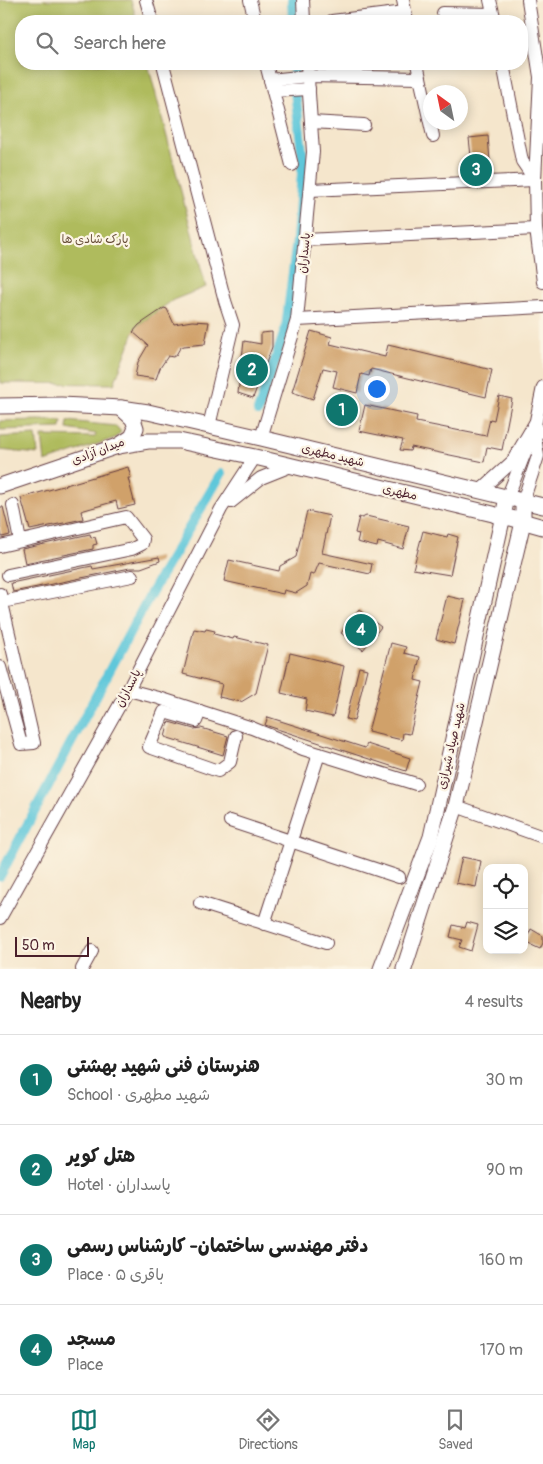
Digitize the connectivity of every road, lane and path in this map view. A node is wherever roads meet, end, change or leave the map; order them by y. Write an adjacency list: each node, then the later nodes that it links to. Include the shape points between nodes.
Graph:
1 (146, 0): 8 (street)
2 (250, 0): 9 (street)
3 (303, 0): 10 (street)
4 (490, 0): 13 (street)
5 (528, 0): 26 (street, via 540,78)
6 (405, 11): 11 (street)
7 (443, 13): 12 (street)
8 (150, 15)
9 (254, 15)
10 (304, 15)
11 (376, 15)
12 (463, 15)
13 (493, 15)
14 (165, 70): 36 (street, via 233,325)
15 (268, 70): 20 (street)
16 (418, 70): 18 (street)
17 (504, 70): 26 (street, via 522,161)
18 (420, 78): 19 (street); 23 (street)
19 (308, 79): 20 (street); 21 (street, پاسداران)
20 (272, 87): 25 (street)
21 (311, 122): 22 (street); 27 (street, پاسداران, via 314,152)
22 (364, 125)
23 (433, 136)
24 (543, 157): 26 (street)
25 (292, 165)
26 (534, 180): 27 (street); 28 (street)
27 (310, 190): 29 (street, پاسداران)
28 (536, 229): 29 (street); 30 (street)
29 (305, 240): 32 (street, پاسداران)
30 (543, 282)
31 (543, 307): 32 (street)
32 (297, 320): 38 (street, پاسداران)
33 (543, 387): 37 (street)
34 (0, 406): 35 (main road)
35 (121, 408): 36 (main road, شهید مطهری); 39 (main road, میدان آزادی, via 133,419 136,428 132,437)
36 (209, 426): 38 (main road, شهید مطهری)
37 (537, 428): 43 (street, via 512,462); 44 (street, via 538,456)
38 (262, 438): 40 (main road); 43 (main road, شهید مطهری)
39 (118, 446): 40 (main road, via 148,441 179,441); 42 (main road, میدان آزادی)
40 (256, 457): 41 (main road, مطهری); 47 (street, پاسداران)
41 (291, 466): 47 (street, via 261,478); 48 (main road, مطهری)
42 (0, 486)
43 (480, 491): 44 (main road, شهید مطهری)
44 (515, 500): 46 (main road, شهید مطهری); 48 (main road, شهید صیاد شیرازی); 49 (main road, شهید صیاد شیرازی)
45 (13, 505): 51 (street)
46 (543, 506)
47 (221, 509): 57 (street, پاسداران)
48 (502, 518): 49 (main road, مطهری); 73 (main road, شهید صیاد شیرازی, via 431,837)
49 (523, 522): 50 (main road, مطهری); 62 (main road, شهید صیاد شیرازی)
50 (543, 526)
51 (20, 541): 52 (street); 53 (street, via 126,517 143,539 142,544 132,549)
52 (0, 546)
53 (8, 575)
54 (132, 576): 55 (street)
55 (1, 598): 56 (street, via 34,743 21,744)
56 (0, 667)
57 (128, 690): 58 (street); 68 (street, پاسداران)
58 (200, 711): 59 (street, via 196,721 164,712 149,747 218,771 230,762); 60 (street)
59 (236, 736)
60 (318, 754): 61 (street); 65 (street)
61 (416, 784)
62 (456, 806): 64 (street); 74 (main road, شهید صیاد شیرازی)
63 (230, 820): 65 (street)
64 (543, 837)
65 (291, 840): 66 (street); 69 (street)
66 (399, 877)
67 (200, 903): 69 (street)
68 (0, 918)
69 (264, 924): 70 (street)
70 (326, 943)
71 (92, 951): 72 (street)
72 (82, 969)
73 (380, 969)
74 (404, 969)

